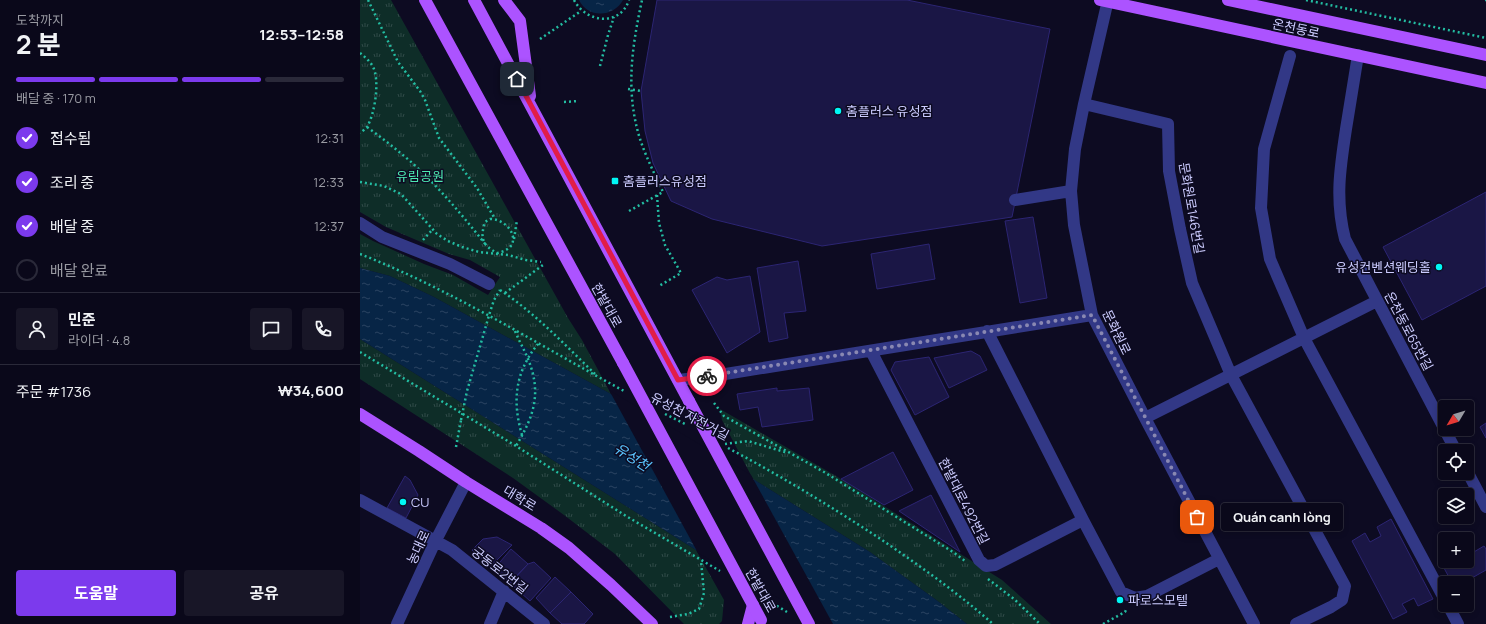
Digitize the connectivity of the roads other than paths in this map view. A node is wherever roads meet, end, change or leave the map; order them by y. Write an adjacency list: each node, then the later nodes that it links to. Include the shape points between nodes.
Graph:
1 (425, 0): 36 (main road, 한밭대로, bridge, via 624,363)
2 (474, 0): 11 (main road, 한밭대로)
3 (504, 0): 11 (main road, via 520,21)
4 (1105, 0): 8 (main road, 온천동로); 10 (street, 문화원로)
5 (1228, 0): 6 (main road, 온천동로)
6 (1486, 55)
7 (1290, 56): 19 (street, via 1264,149 1261,208 1270,259)
8 (1358, 56): 9 (main road, 온천동로); 16 (street, 온천동로65번길, via 1341,165 1340,221 1345,239)
9 (1486, 83)
10 (1084, 104): 12 (street, 문화원로, via 1075,149); 21 (street, 문화원로146번길, via 1168,124 1168,171 1192,283)
11 (532, 105): 22 (main road, 한밭대로)
12 (1071, 191): 13 (street); 17 (street, 문화원로, via 1074,226)
13 (1015, 200)
14 (360, 223): 15 (street, via 382,237 450,264)
15 (494, 287)
16 (1377, 301): 19 (street); 25 (street, 온천동로65번길)
17 (1092, 315): 18 (street); 24 (street, 문화원로)
18 (987, 331): 20 (street); 30 (street)
19 (1304, 338): 21 (street); 33 (street)
20 (870, 350): 22 (street); 30 (street, 한밭대로492번길, via 979,560 986,566 995,565)
21 (1231, 375): 24 (street); 43 (street, 문화원로146번길, via 1346,586 1342,600)
22 (678, 380): 41 (main road, 한밭대로, bridge)
23 (360, 414): 27 (main road, 대학로)
24 (1145, 418): 32 (street, 문화원로)
25 (1452, 444)
26 (1472, 480): 29 (street)
27 (466, 482): 31 (street, 농대로); 40 (main road, 대학로, via 569,548)
28 (360, 500): 31 (street, 궁동로2번길)
29 (1486, 506)
30 (1083, 520): 32 (street, via 1121,592 1135,598 1147,596)
31 (435, 542): 34 (street, 궁동로2번길, via 452,550); 37 (street, 농대로)
32 (1219, 559): 42 (street, 문화원로)
33 (1438, 587)
34 (504, 591): 38 (street); 39 (street, 궁동로2번길)
35 (1452, 612): 44 (street)
36 (756, 614)
37 (397, 624)
38 (490, 624)
39 (544, 624)
40 (652, 624)
41 (809, 624)
42 (1254, 624)
43 (1296, 624)
44 (1458, 624)

